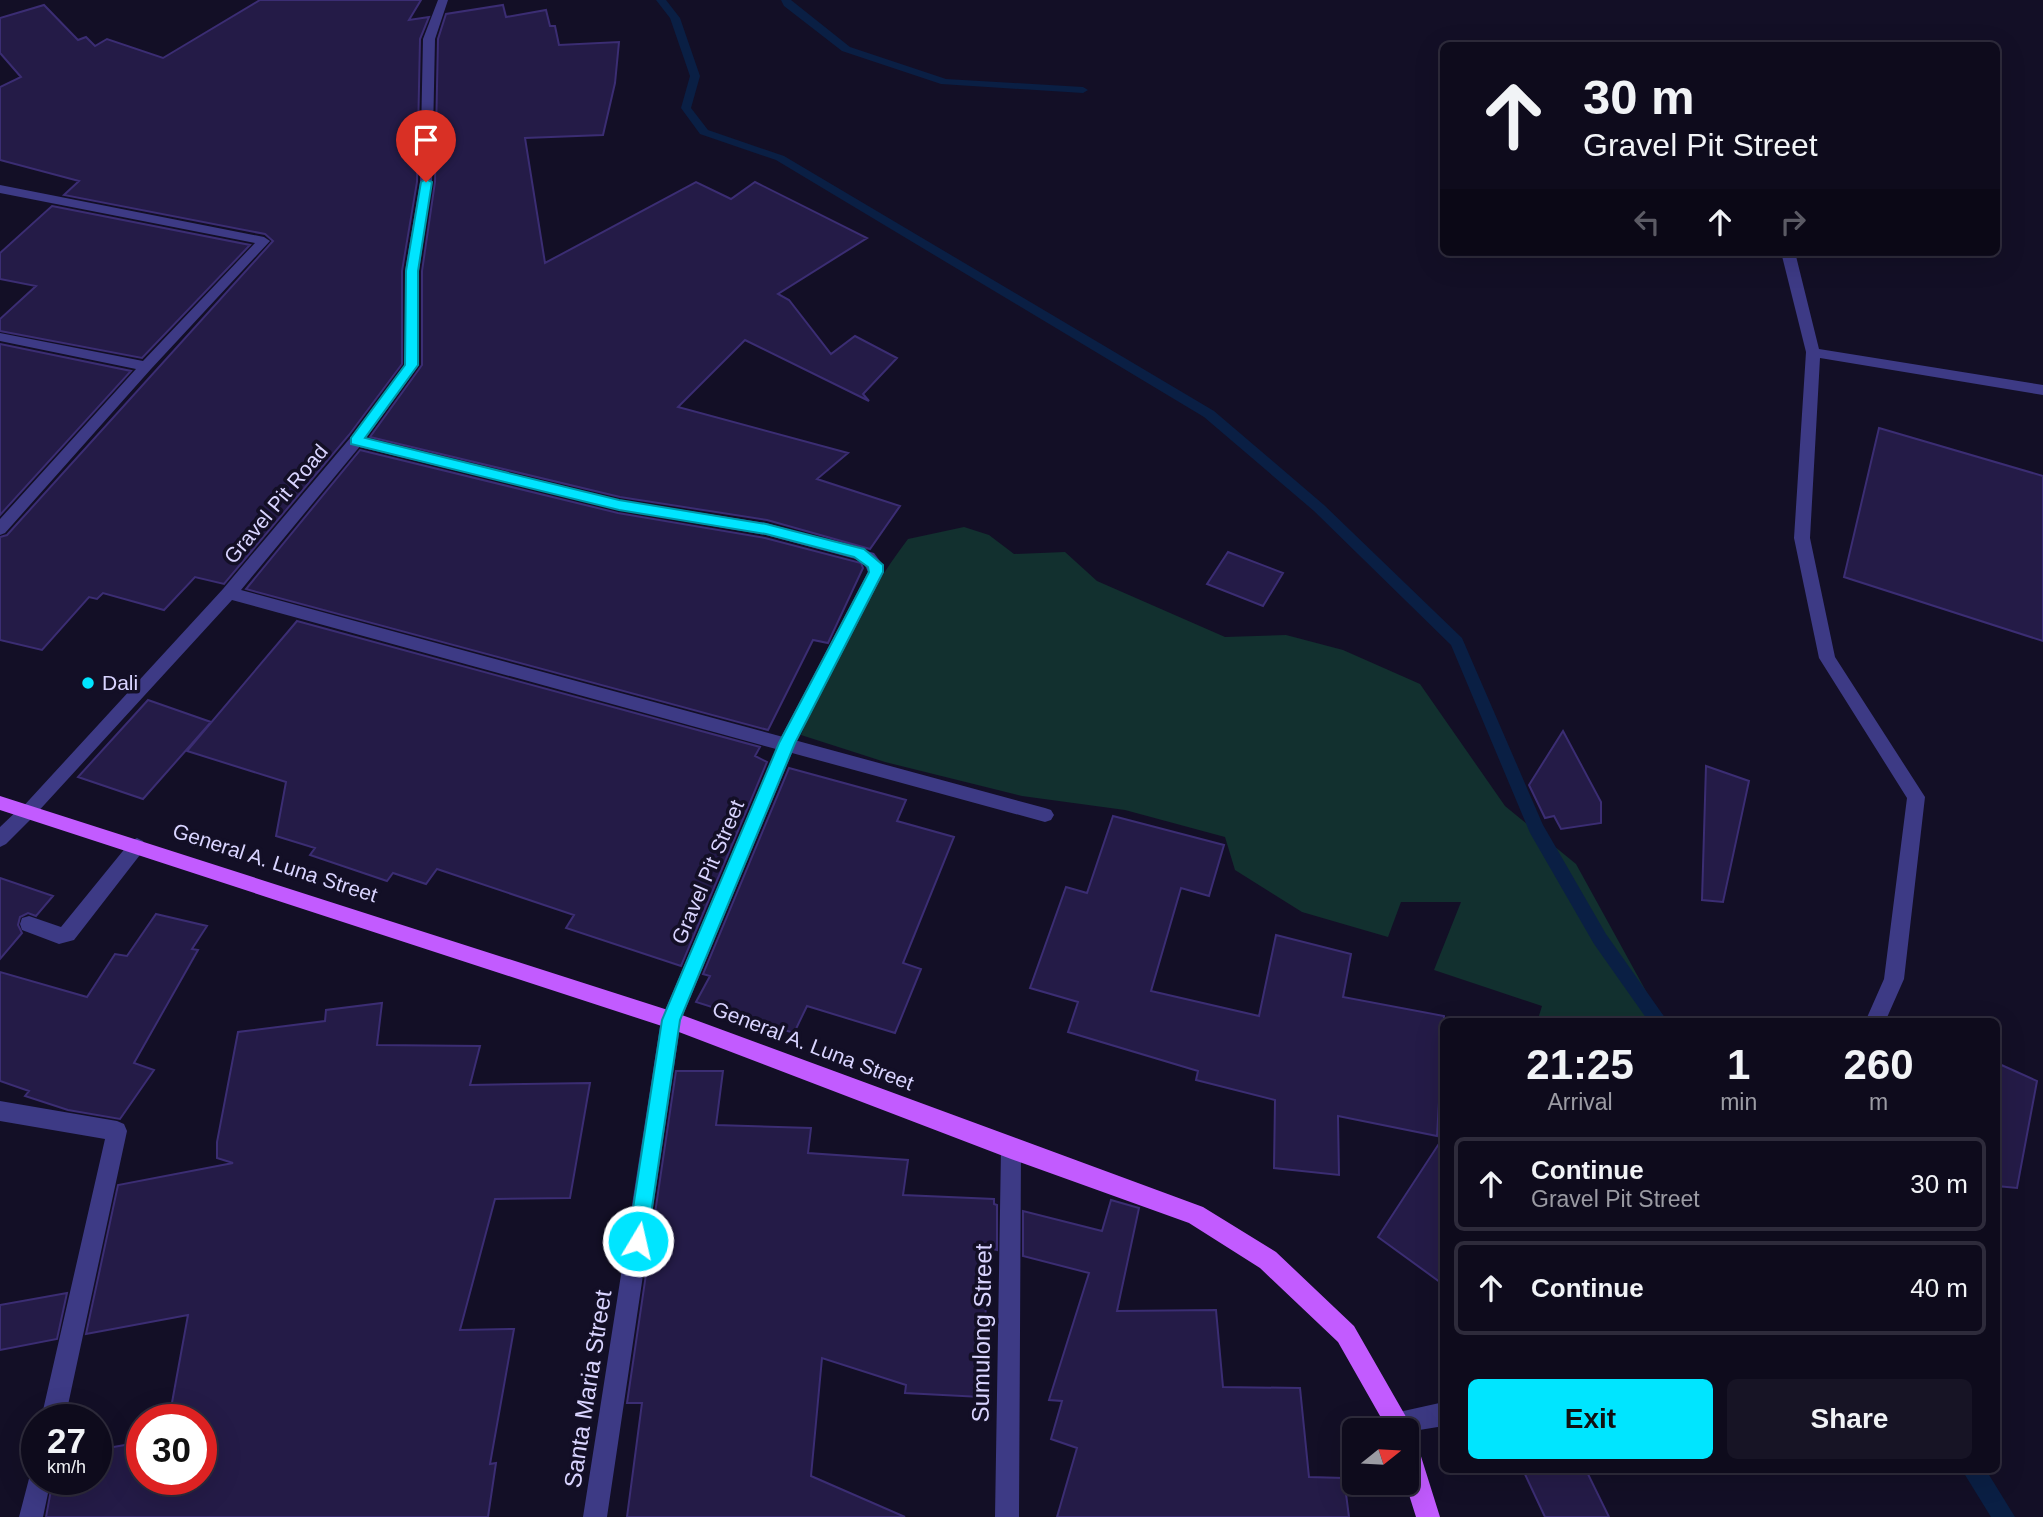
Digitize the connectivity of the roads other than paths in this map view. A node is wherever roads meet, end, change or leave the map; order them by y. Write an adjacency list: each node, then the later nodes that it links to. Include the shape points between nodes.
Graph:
1 (443, 0): 8 (street, Gravel Pit Road, via 429,39 426,182 412,271 412,365)
2 (0, 189): 6 (street, via 264,241)
3 (1789, 256): 5 (street)
4 (0, 337): 6 (street)
5 (1813, 352): 7 (street); 18 (street, via 1802,538 1827,658 1916,797 1894,979)
6 (146, 366): 9 (street)
7 (2043, 390)
8 (356, 441): 10 (street, Gravel Pit Road); 11 (street, Gravel Pit Street, via 619,505 766,529 868,557 876,572)
9 (0, 529)
10 (229, 593): 11 (street); 13 (street, Gravel Pit Road)
11 (787, 743): 14 (street); 19 (street, Gravel Pit Street)
12 (0, 803): 13 (main road, General A. Luna Street)
13 (28, 811): 15 (street, Gravel Pit Road); 16 (main road, General A. Luna Street)
14 (1045, 815)
15 (0, 839)
16 (136, 846): 17 (street, via 67,934); 19 (main road, General A. Luna Street)
17 (29, 923)
18 (1877, 1018)
19 (671, 1020): 21 (main road, General A. Luna Street); 29 (street, Santa Maria Street)
20 (0, 1111): 22 (street, via 117,1131)
21 (1011, 1149): 24 (main road, General A. Luna Street, via 1195,1214 1268,1260 1346,1335); 30 (street, Sumulong Street)
22 (56, 1404)
23 (1440, 1415): 25 (street)
24 (1395, 1418)
25 (1419, 1421)
26 (1419, 1488): 31 (main road)
27 (36, 1495): 28 (street)
28 (31, 1517)
29 (596, 1517)
30 (1007, 1517)
31 (1428, 1517)

